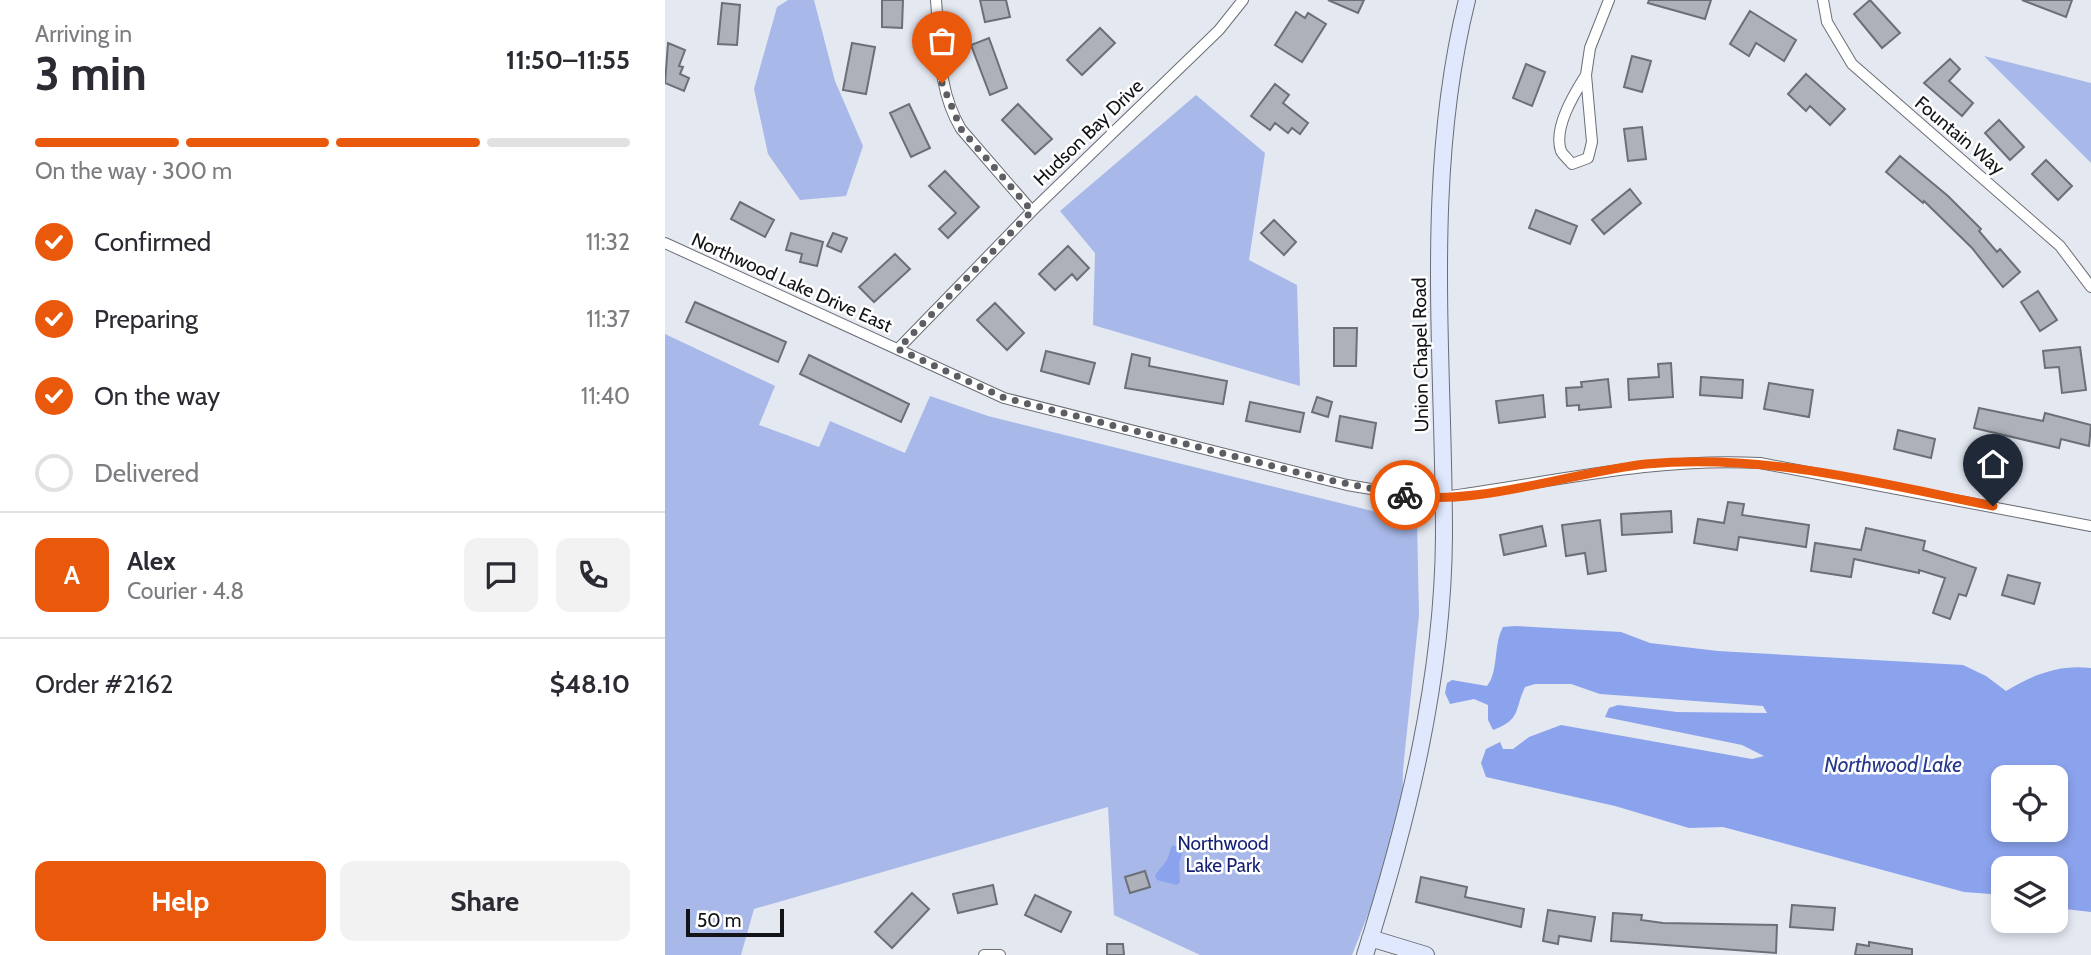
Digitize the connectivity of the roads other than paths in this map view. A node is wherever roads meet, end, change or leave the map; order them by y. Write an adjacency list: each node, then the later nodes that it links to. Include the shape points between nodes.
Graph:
1 (936, 0): 7 (street, via 942,83 952,114)
2 (1243, 0): 7 (street, Hudson Bay Drive, via 1219,30)
3 (1467, 0): 11 (street, Union Chapel Road, via 1448,96 1439,206)
4 (1609, 0): 6 (street, via 1590,48)
5 (1822, 0): 9 (street, Fountain Way, via 1827,22 1852,64 2060,246)
6 (1586, 75): 6 (street, via 1574,94 1560,137 1561,152 1572,164 1588,158 1592,142)
7 (1032, 211): 10 (street, Hudson Bay Drive)
8 (665, 243): 10 (street, Northwood Lake Drive East)
9 (2091, 287)
10 (898, 349): 11 (street, Northwood Lake Drive East, via 974,387 1051,412 1347,485)
11 (1443, 497): 12 (street, Northwood Lake Drive East, via 1615,469 1711,460 1825,474); 13 (street, Union Chapel Road, via 1429,702 1410,797)
12 (2091, 526)
13 (1370, 938): 16 (street, Union Chapel Road); 17 (street)
14 (983, 955): 15 (street)
15 (1000, 955)
16 (1365, 955)
17 (1426, 955)

